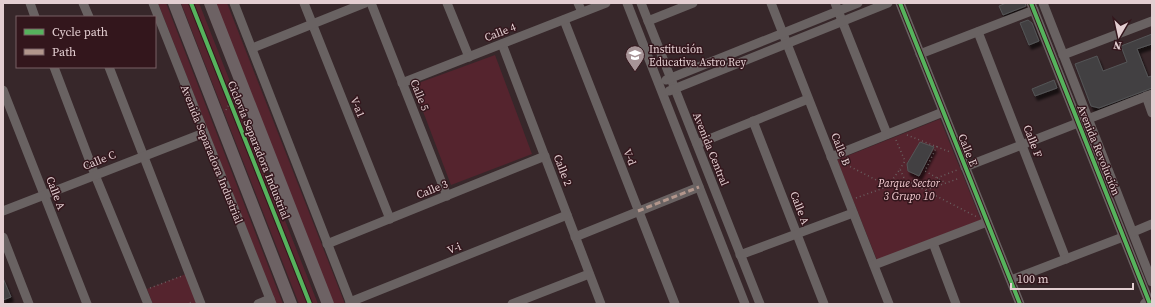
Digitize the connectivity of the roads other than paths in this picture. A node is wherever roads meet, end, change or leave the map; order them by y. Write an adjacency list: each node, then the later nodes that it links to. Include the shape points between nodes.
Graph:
1 (30, 3): 24 (street)
2 (83, 3): 25 (street)
3 (153, 3): 55 (street, Avenida Separadora Industrial)
4 (174, 3): 95 (main road, Avenida Separadora Industrial)
5 (210, 3): 96 (main road)
6 (234, 3): 80 (street)
7 (304, 3): 30 (street, V-a1)
8 (365, 3): 30 (street)
9 (371, 3): 42 (street, Calle 5)
10 (447, 3): 38 (street)
11 (578, 3): 23 (street)
12 (606, 3): 23 (street, Calle 4)
13 (627, 3): 43 (street)
14 (641, 3): 27 (street, Avenida Central)
15 (693, 3): 27 (street)
16 (771, 3): 32 (street, Calle B)
17 (858, 3): 21 (street)
18 (888, 3): 29 (street)
19 (900, 3): 36 (street, Calle E)
20 (1043, 3): 37 (street, Avenida Revolución)
21 (837, 7): 29 (street); 32 (street)
22 (1032, 7): 31 (street); 54 (street, Avenida Revolución)
23 (582, 12): 26 (street, Calle 4)
24 (35, 16)
25 (89, 16)
26 (564, 20): 33 (street, Calle 4); 68 (street, V-d)
27 (648, 21): 41 (street, Avenida Central)
28 (1152, 21): 37 (street)
29 (842, 22): 34 (street); 56 (street)
30 (312, 24): 35 (street); 71 (street, V-a1)
31 (978, 32): 36 (street); 58 (street, Calle F)
32 (782, 33): 34 (street, Calle B); 41 (street)
33 (502, 44): 38 (street, Calle 4); 60 (street, Calle 2)
34 (787, 44): 44 (street); 48 (street, Calle B)
35 (255, 47)
36 (920, 54): 50 (street, Calle E)
37 (1063, 55): 52 (street, Avenida Revolución)
38 (469, 57): 42 (street, Calle 4)
39 (54, 68): 63 (street)
40 (109, 68): 59 (street)
41 (670, 79): 43 (street); 44 (street, Avenida Central)
42 (402, 83): 66 (street, Calle 5)
43 (658, 83): 46 (street)
44 (674, 89): 46 (street); 57 (street, Avenida Central)
45 (3, 90): 49 (street, Calle A)
46 (662, 93): 64 (street)
47 (1149, 95): 51 (street); 52 (street)
48 (808, 99): 53 (street); 61 (street, Calle B)
49 (5, 102): 65 (street, Calle A)
50 (943, 112): 56 (street); 62 (street, Calle E)
51 (1152, 113)
52 (1088, 118): 54 (street); 74 (street, Avenida Revolución)
53 (753, 121): 57 (street); 75 (street, Calle A)
54 (1078, 123): 58 (street); 78 (street, Avenida Revolución)
55 (204, 133): 59 (street, Calle C); 87 (street, Avenida Separadora Industrial)
56 (887, 134): 61 (street)
57 (697, 144): 81 (street, Avenida Central)
58 (1022, 145): 62 (street); 82 (street, Calle F)
59 (144, 155): 63 (street, Calle C); 93 (street)
60 (545, 156): 66 (street, Calle 3); 70 (street, Calle 2)
61 (831, 157): 69 (street, Calle B)
62 (960, 167): 72 (street, Calle E)
63 (95, 175): 65 (street, Calle C); 92 (street)
64 (699, 187): 68 (street); 100 (street)
65 (44, 195): 67 (street, Calle C); 91 (street, Calle A)
66 (448, 196): 71 (street, Calle 3)
67 (3, 211)
68 (638, 211): 77 (street); 99 (street, V-d)
69 (853, 213): 75 (street); 83 (street, Calle B)
70 (567, 215): 77 (street, Calle 2); 88 (street, V-i)
71 (390, 219): 80 (street, Calle 3)
72 (987, 222): 79 (street); 85 (street, Calle E)
73 (1152, 224): 74 (street)
74 (1133, 232): 86 (street, Avenida Revolución)
75 (797, 234): 81 (street); 102 (street, Calle A)
76 (3, 237): 90 (street)
77 (575, 237): 84 (street, Calle 2)
78 (1123, 237): 82 (street); 89 (street, Avenida Revolución)
79 (933, 243): 83 (street); 104 (street)
80 (328, 244): 88 (street)
81 (740, 255): 101 (street, Avenida Central)
82 (1066, 259): 85 (street)
83 (874, 265): 103 (street, Calle B)
84 (589, 274): 97 (street); 98 (street, Calle 2)
85 (1011, 280): 105 (street, Calle E)
86 (1152, 282)
87 (271, 302): 94 (street)
88 (350, 303)
89 (1149, 303)
90 (29, 304)
91 (87, 304)
92 (148, 304)
93 (201, 304)
94 (258, 304)
95 (291, 304)
96 (328, 304)
97 (512, 304)
98 (601, 304)
99 (675, 304)
100 (745, 304)
101 (760, 304)
102 (824, 304)
103 (889, 304)
104 (956, 304)
105 (1020, 304)

